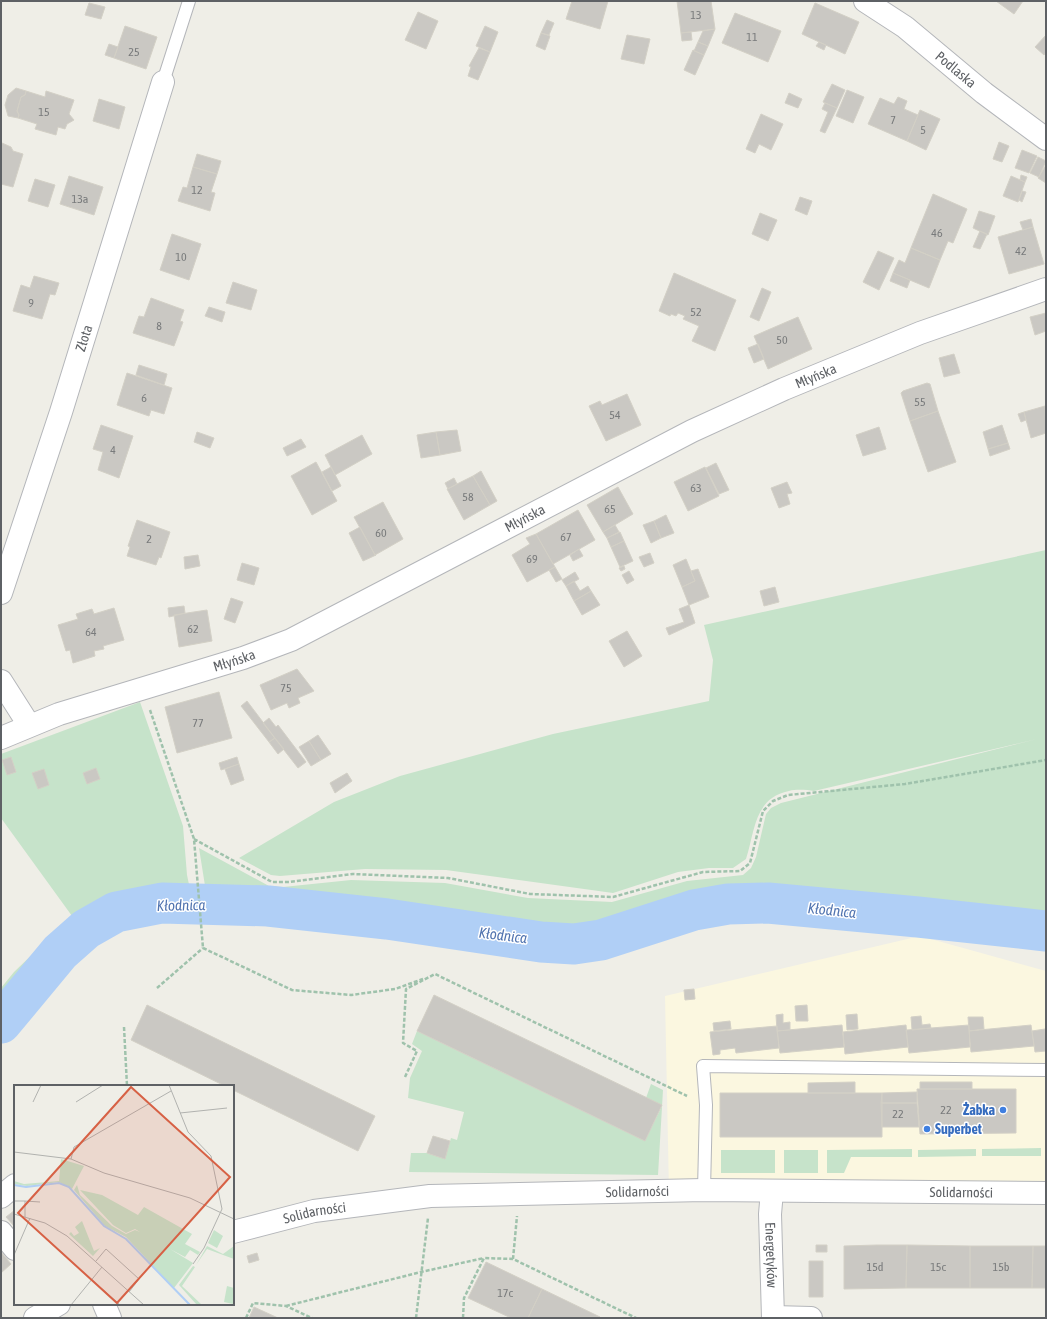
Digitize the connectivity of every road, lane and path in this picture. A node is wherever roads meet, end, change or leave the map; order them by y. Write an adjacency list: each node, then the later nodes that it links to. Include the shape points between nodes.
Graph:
1 (189, 1): 3 (lane)
2 (865, 1): 4 (street, Podlaska, via 906,27 984,94)
3 (163, 82): 6 (street, Złota, via 62,412)
4 (1046, 139)
5 (1046, 290): 8 (street, Młyńska, via 920,333 784,389 692,431 291,640 243,658)
6 (1, 593)
7 (1, 681): 9 (street)
8 (143, 689): 9 (street, Młyńska); 12 (path)
9 (29, 725): 10 (street, Młyńska)
10 (1, 738)
11 (1046, 760): 12 (path, via 905,784 788,795 773,801 763,811 750,863 740,871 703,872 613,897 530,894 448,878 353,874 272,882)
12 (194, 839): 13 (path)
13 (204, 948): 14 (path, via 292,990 351,995 395,989); 15 (path)
14 (435, 974): 18 (path, via 406,989 403,1043 417,1051); 20 (path)
15 (157, 988)
16 (124, 1027): 19 (path)
17 (1046, 1070): 20 (lane, via 703,1066)
18 (404, 1077)
19 (127, 1085)
20 (706, 1105): 22 (lane)
21 (14, 1186): 27 (street)
22 (704, 1190): 23 (street, Solidarności); 24 (street, Solidarności)
23 (772, 1191): 25 (street, Solidarności); 44 (street, Energetyków, via 770,1214)
24 (519, 1194): 26 (street, Solidarności); 32 (path)
25 (1046, 1194)
26 (430, 1196): 29 (street, Solidarności, via 314,1211); 33 (path)
27 (1, 1197)
28 (1, 1232): 30 (street)
29 (234, 1232)
30 (14, 1248)
31 (484, 1258): 32 (path); 33 (path); 42 (path, via 464,1298)
32 (513, 1259): 43 (path)
33 (421, 1272): 36 (path); 41 (path)
34 (57, 1305): 37 (street)
35 (104, 1305): 38 (street)
36 (286, 1306): 39 (path, via 253,1303); 40 (path)
37 (35, 1318)
38 (110, 1318)
39 (246, 1318)
40 (312, 1318)
41 (416, 1318)
42 (463, 1318)
43 (636, 1318)
44 (773, 1318): 45 (street)
45 (811, 1318)

